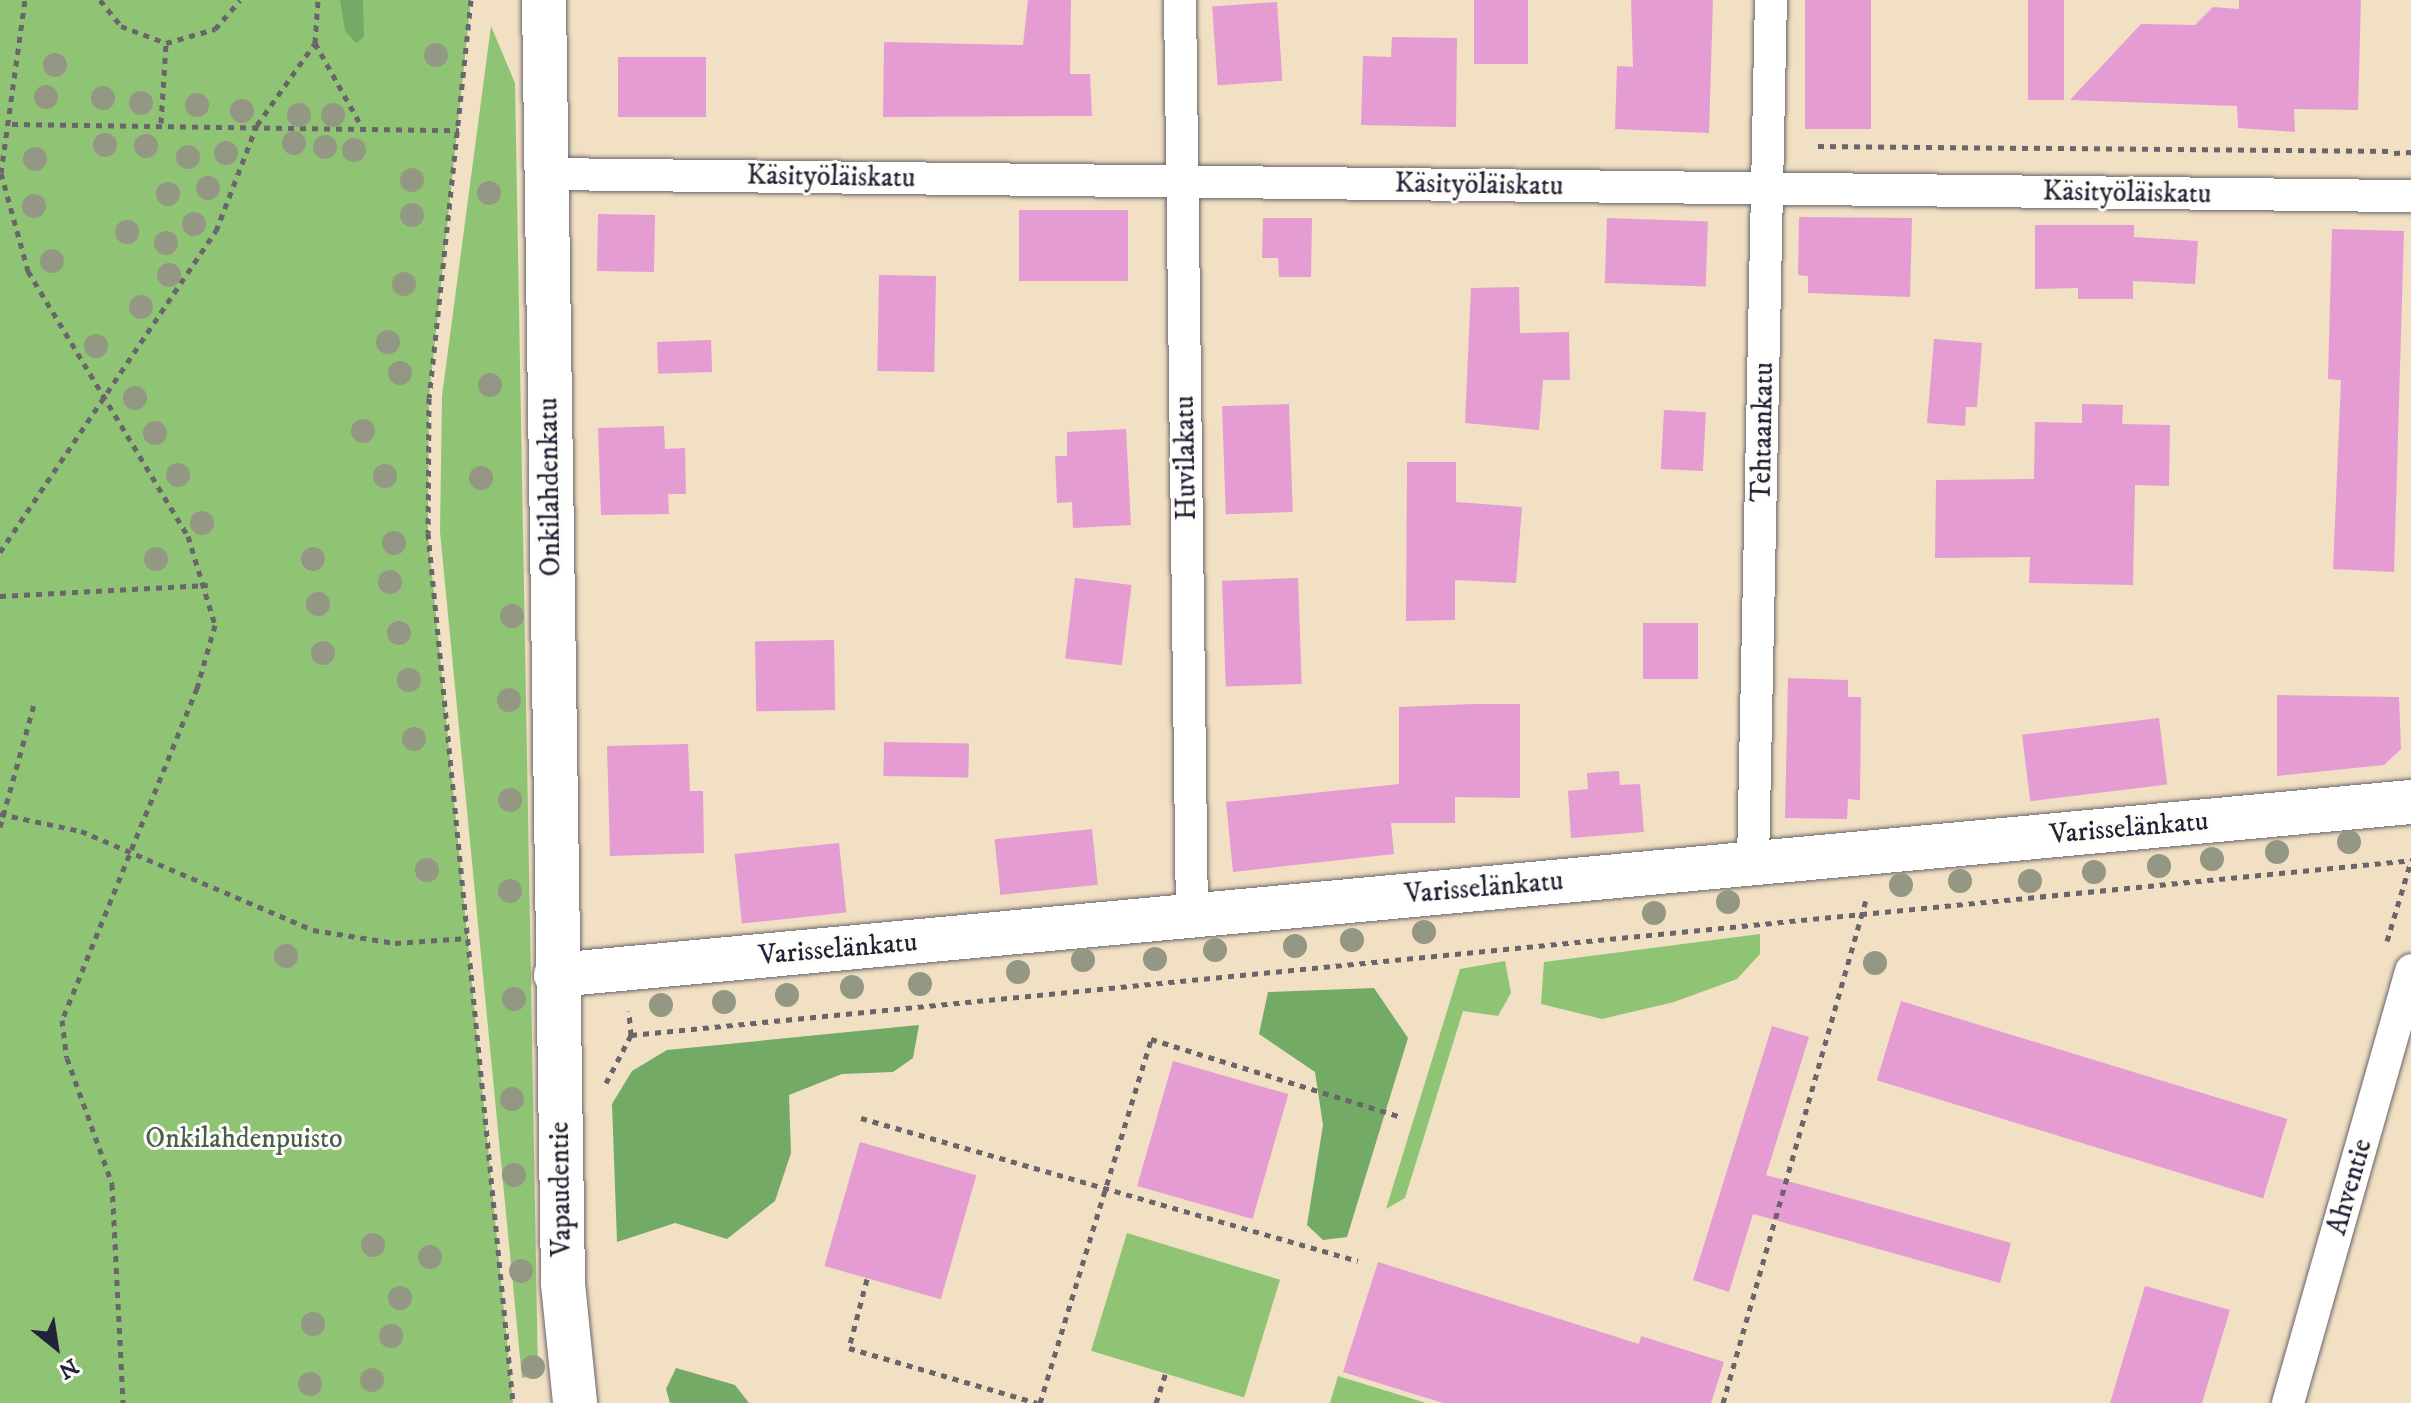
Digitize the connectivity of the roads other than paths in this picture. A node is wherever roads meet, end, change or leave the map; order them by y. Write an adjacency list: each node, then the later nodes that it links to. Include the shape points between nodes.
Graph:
1 (544, 0): 4 (street, Onkilahdenkatu)
2 (1180, 0): 5 (street, Huvilakatu)
3 (1771, 0): 6 (street, Tehtaankatu)
4 (546, 174): 5 (street, Käsityöläiskatu); 12 (street, Onkilahdenkatu)
5 (1182, 181): 6 (street, Käsityöläiskatu); 10 (street, Huvilakatu)
6 (1767, 188): 7 (street, Käsityöläiskatu); 9 (street, Tehtaankatu)
7 (2411, 196)
8 (2411, 802): 9 (street, Varisselänkatu)
9 (1753, 863): 10 (street, Varisselänkatu)
10 (1192, 916): 12 (street, Varisselänkatu)
11 (2411, 970): 14 (street, Ahventie)
12 (556, 975): 13 (street, Vapaudentie, via 563,1284)
13 (575, 1403)
14 (2288, 1403)

